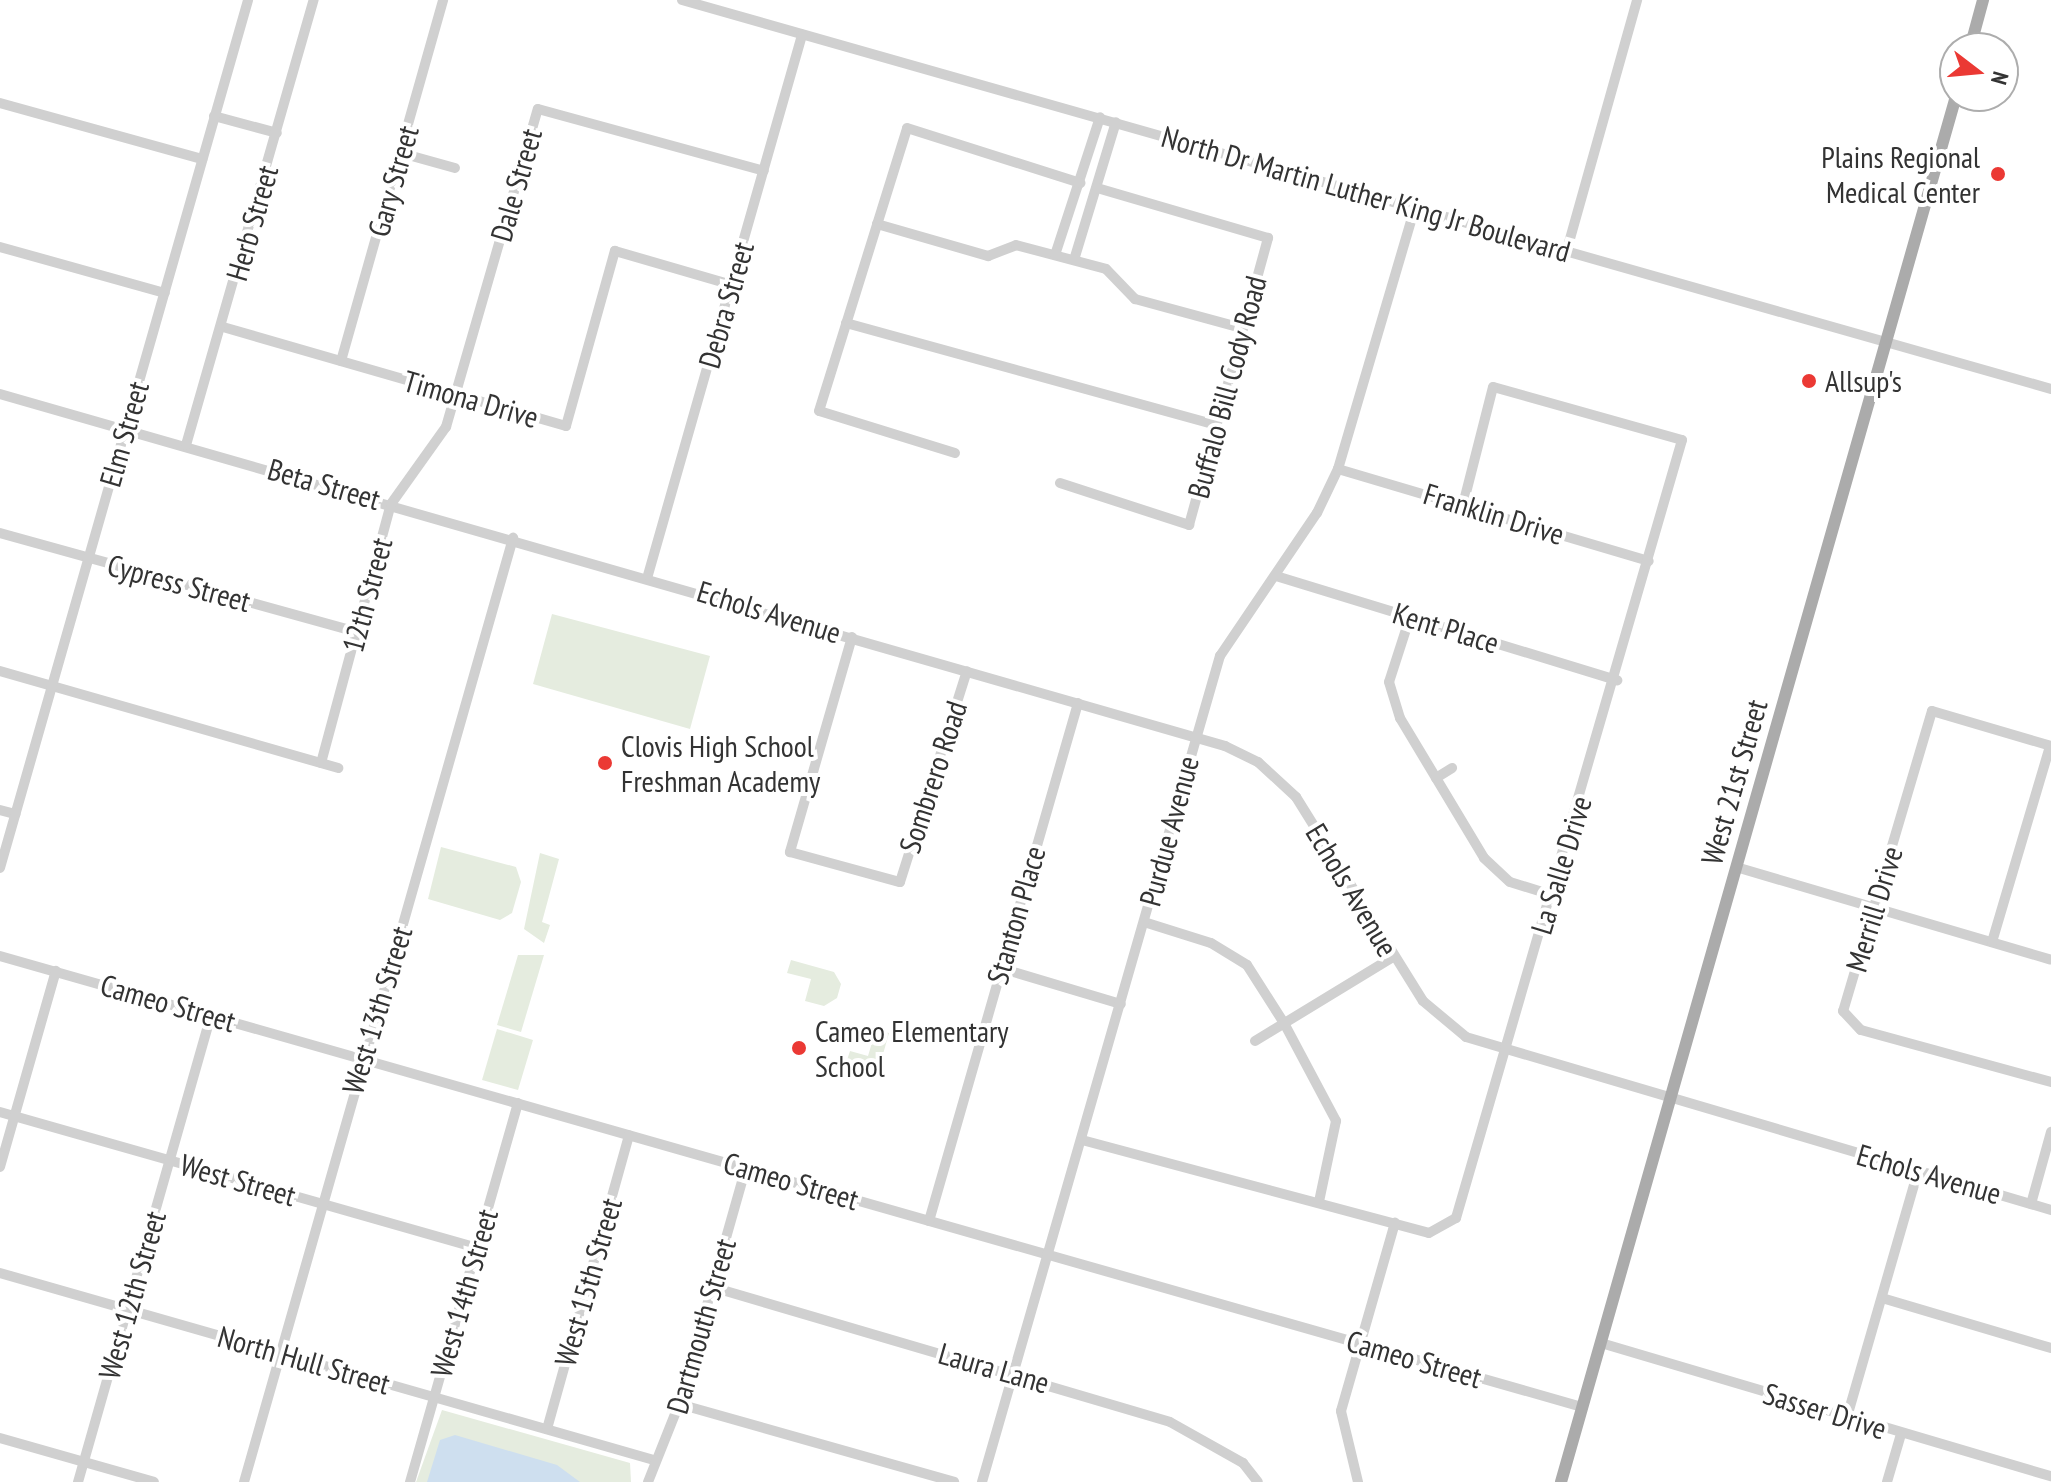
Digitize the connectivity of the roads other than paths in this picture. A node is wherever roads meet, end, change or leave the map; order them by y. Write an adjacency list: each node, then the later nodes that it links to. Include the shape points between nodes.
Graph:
1 (248, 0): 11 (street, Elm Street)
2 (314, 0): 14 (street, Herb Street)
3 (443, 0): 15 (street, Gary Street)
4 (682, 0): 8 (street, North Dr Martin Luther King Jr Boulevard)
5 (1637, 0): 24 (street)
6 (1983, 0): 7 (main road)
7 (1974, 32)
8 (802, 35): 12 (street, North Dr Martin Luther King Jr Boulevard); 18 (street, Debra Street)
9 (0, 103): 16 (street)
10 (1952, 112): 32 (main road, West 21st Street)
11 (214, 116): 14 (street); 16 (street, Elm Street)
12 (1100, 117): 13 (street, North Dr Martin Luther King Jr Boulevard); 19 (street)
13 (1116, 122): 20 (street); 21 (street, North Dr Martin Luther King Jr Boulevard)
14 (277, 133): 30 (street, Herb Street)
15 (401, 153): 17 (street); 33 (street, Gary Street)
16 (202, 159): 28 (street, Elm Street)
17 (455, 168)
18 (764, 171): 27 (street, Debra Street); 36 (street, Dale Street, via 538,109)
19 (1080, 183): 22 (street, via 907,128); 25 (street)
20 (1097, 188): 26 (street); 31 (street, Buffalo Bill Cody Road, via 1268,238)
21 (1415, 207): 24 (street, North Dr Martin Luther King Jr Boulevard); 41 (street, Purdue Avenue)
22 (877, 224): 25 (street, via 988,256 999,248); 29 (street)
23 (0, 247): 28 (street)
24 (1566, 253): 32 (street, North Dr Martin Luther King Jr Boulevard)
25 (1055, 255): 26 (street)
26 (1074, 260): 31 (street, via 1106,269 1135,299)
27 (732, 285): 36 (street, Timona Drive, via 615,251 566,426); 49 (street, Debra Street)
28 (165, 293): 38 (street, Elm Street)
29 (846, 323): 37 (street); 40 (street, via 819,411)
30 (223, 327): 33 (street, Timona Drive); 39 (street, Herb Street)
31 (1242, 328): 37 (street, Buffalo Bill Cody Road)
32 (1888, 343): 34 (street, North Dr Martin Luther King Jr Boulevard); 67 (main road, West 21st Street)
33 (341, 361): 36 (street, Timona Drive)
34 (2051, 389)
35 (0, 394): 38 (street, Beta Street)
36 (458, 395): 43 (street, 12th Street, via 446,427)
37 (1216, 425): 42 (street, Buffalo Bill Cody Road, via 1189,525)
38 (125, 428): 39 (street, Beta Street); 47 (street, Elm Street)
39 (186, 445): 43 (street, Beta Street)
40 (955, 453)
41 (1338, 469): 44 (street, Franklin Drive); 50 (street, Purdue Avenue)
42 (1060, 483)
43 (391, 504): 46 (street, Beta Street); 52 (street, 12th Street)
44 (1463, 505): 48 (street, Franklin Drive); 48 (street, La Salle Drive, via 1493,387 1682,440)
45 (0, 533): 47 (street, Cypress Street)
46 (513, 538): 49 (street, Beta Street); 83 (street, West 13th Street)
47 (88, 558): 52 (street, Cypress Street); 57 (street, Elm Street)
48 (1649, 561): 56 (street, La Salle Drive)
49 (648, 575): 53 (street, Echols Avenue)
50 (1276, 576): 51 (street, Kent Place); 59 (street, Purdue Avenue, via 1220,656)
51 (1410, 617): 56 (street, Kent Place); 64 (street, via 1389,682 1400,718)
52 (357, 632): 61 (street, 12th Street)
53 (852, 637): 55 (street, Echols Avenue); 55 (street, Sombrero Road, via 790,852 900,882)
54 (0, 671): 57 (street)
55 (967, 671): 58 (street, Echols Avenue)
56 (1617, 680): 69 (street, La Salle Drive)
57 (50, 685): 61 (street); 66 (street, Elm Street)
58 (1078, 703): 59 (street, Echols Avenue); 76 (street, Stanton Place)
59 (1195, 736): 71 (street, Purdue Avenue); 74 (street, Echols Avenue, via 1258,762 1296,797)
60 (2050, 746): 70 (street, Merrill Drive, via 1932,711); 72 (street)
61 (321, 763): 62 (street)
62 (338, 768)
63 (1452, 768): 64 (street)
64 (1436, 778): 69 (street, via 1484,858 1510,882)
65 (0, 810): 66 (street)
66 (15, 814): 68 (street, Elm Street)
67 (1736, 867): 70 (street); 85 (main road, West 21st Street)
68 (0, 868)
69 (1552, 895): 82 (street, La Salle Drive)
70 (1875, 907): 72 (street); 84 (street, Merrill Drive, via 1843,1011 1861,1030)
71 (1144, 922): 78 (street, Purdue Avenue); 80 (street, via 1211,943 1247,965)
72 (1992, 942): 75 (street)
73 (0, 956): 77 (street, Cameo Street)
74 (1393, 957): 80 (street); 82 (street, Echols Avenue, via 1432,1013 1466,1037)
75 (2051, 960)
76 (1000, 968): 78 (street); 100 (street, Stanton Place)
77 (56, 971): 79 (street, Cameo Street); 88 (street)
78 (1121, 1004): 91 (street, Purdue Avenue)
79 (211, 1016): 83 (street, Cameo Street); 92 (street, West 12th Street)
80 (1284, 1023): 81 (street); 96 (street, via 1336,1121)
81 (1255, 1041)
82 (1506, 1051): 85 (street, Echols Avenue); 101 (street, La Salle Drive, via 1456,1218 1429,1233)
83 (364, 1060): 86 (street, Cameo Street); 97 (street, West 13th Street)
84 (2051, 1082)
85 (1671, 1099): 95 (street, Echols Avenue); 109 (main road, West 21st Street)
86 (518, 1103): 90 (street, Cameo Street); 102 (street, West 14th Street)
87 (0, 1112): 88 (street, West Street)
88 (14, 1116): 92 (street, West Street); 93 (street)
89 (2051, 1132): 98 (street)
90 (629, 1135): 94 (street, Cameo Street); 117 (street, West 15th Street)
91 (1082, 1140): 96 (street, La Salle Drive); 103 (street, Purdue Avenue)
92 (170, 1161): 97 (street, West Street); 107 (street, West 12th Street)
93 (0, 1167)
94 (746, 1167): 100 (street, Cameo Street); 105 (street, Dartmouth Street)
95 (1918, 1171): 98 (street, Echols Avenue); 106 (street)
96 (1319, 1202): 101 (street, La Salle Drive)
97 (320, 1203): 102 (street, West Street); 111 (street, West 13th Street)
98 (2031, 1204): 99 (street, Echols Avenue)
99 (2051, 1210)
100 (929, 1221): 103 (street, Cameo Street)
101 (1395, 1223): 108 (street)
102 (476, 1248): 113 (street, West 14th Street)
103 (1048, 1254): 108 (street, Cameo Street); 112 (street, Purdue Avenue)
104 (0, 1273): 107 (street, North Hull Street)
105 (712, 1287): 112 (street, Laura Lane); 114 (street, Dartmouth Street)
106 (1882, 1298): 110 (street); 116 (street)
107 (128, 1309): 111 (street, North Hull Street); 121 (street, West 12th Street)
108 (1360, 1343): 115 (street, Cameo Street); 131 (street, via 1341,1411)
109 (1601, 1343): 115 (main road, West 21st Street); 116 (street, Sasser Drive)
110 (2051, 1348)
111 (281, 1353): 113 (street, North Hull Street); 125 (street, West 13th Street)
112 (1015, 1374): 129 (street, Purdue Avenue); 130 (street, Laura Lane, via 1170,1422 1243,1463)
113 (434, 1397): 117 (street, North Hull Street); 126 (street, West 14th Street)
114 (679, 1404): 120 (street, Dartmouth Street); 128 (street)
115 (1582, 1407): 132 (main road, West 21st Street)
116 (1847, 1417): 118 (street, Sasser Drive)
117 (547, 1429): 120 (street, North Hull Street)
118 (1901, 1434): 122 (street, Sasser Drive); 133 (street)
119 (0, 1438): 121 (street)
120 (654, 1460): 127 (street, Dartmouth Street)
121 (84, 1462): 123 (street, West 12th Street); 124 (street)
122 (2051, 1476)
123 (78, 1482)
124 (154, 1482)
125 (244, 1482)
126 (410, 1482)
127 (648, 1482)
128 (954, 1482)
129 (982, 1482)
130 (1258, 1482)
131 (1358, 1482)
132 (1561, 1482)
133 (1887, 1482)

